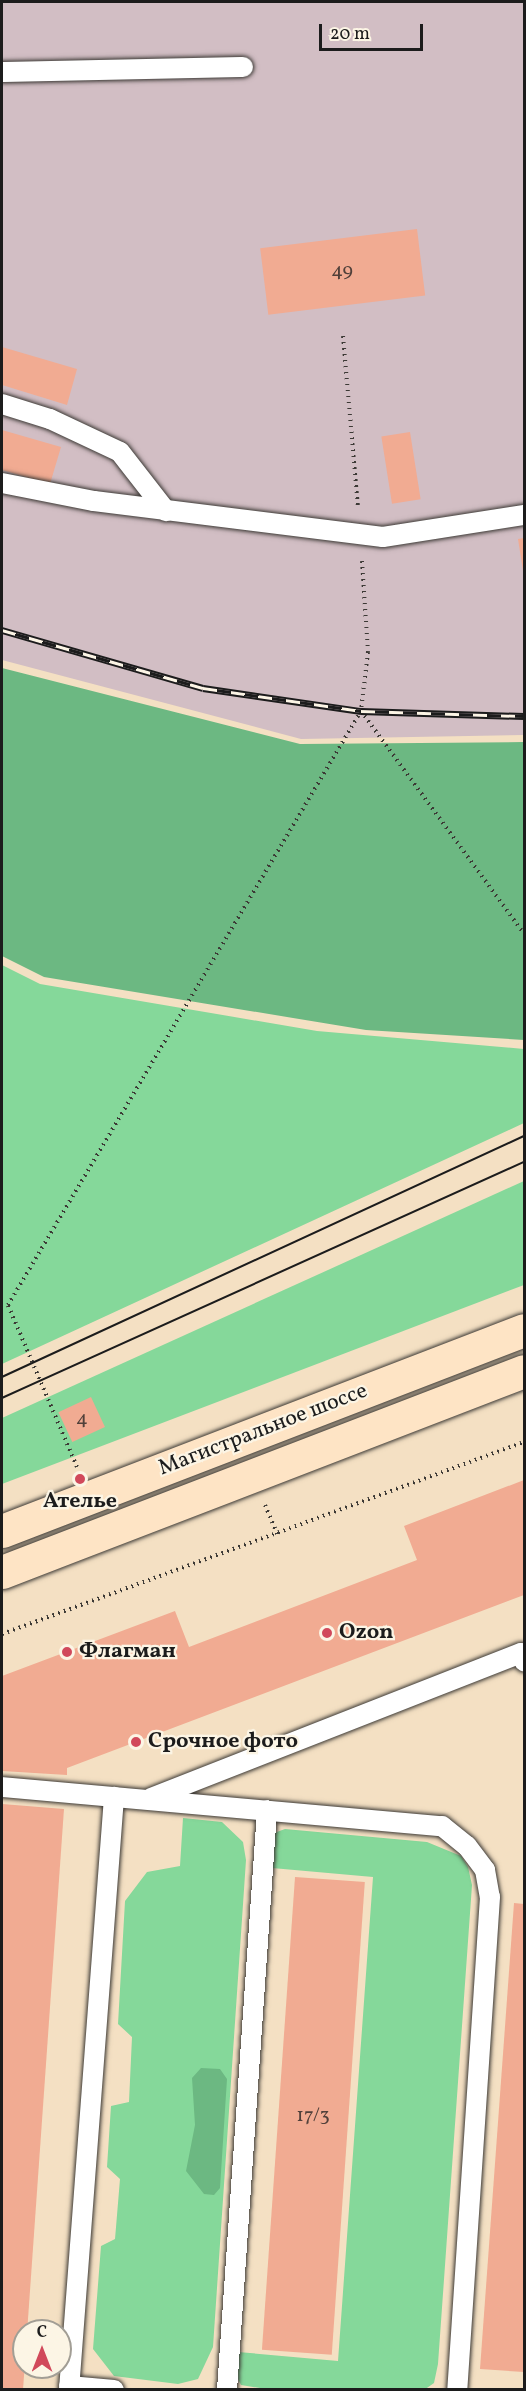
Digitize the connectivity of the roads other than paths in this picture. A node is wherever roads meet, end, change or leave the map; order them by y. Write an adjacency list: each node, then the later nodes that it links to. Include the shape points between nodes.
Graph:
1 (243, 67): 2 (lane)
2 (2, 72)
3 (2, 404): 5 (lane, via 50,419 120,452)
4 (2, 483): 5 (lane)
5 (166, 511): 6 (lane, via 383,537)
6 (525, 515)
7 (525, 1330): 9 (main road, Магистральное шоссе)
8 (525, 1371): 10 (main road, Магистральное шоссе)
9 (2, 1531)
10 (2, 1572)
11 (525, 1661): 14 (lane, via 521,1653)
12 (2, 1786): 13 (lane)
13 (114, 1797): 14 (lane); 16 (lane)
14 (147, 1800): 15 (lane)
15 (267, 1810): 18 (lane); 19 (lane, via 442,1826 485,1870 490,1897)
16 (69, 2388): 17 (lane)
17 (114, 2390)
18 (227, 2390)
19 (457, 2390)

